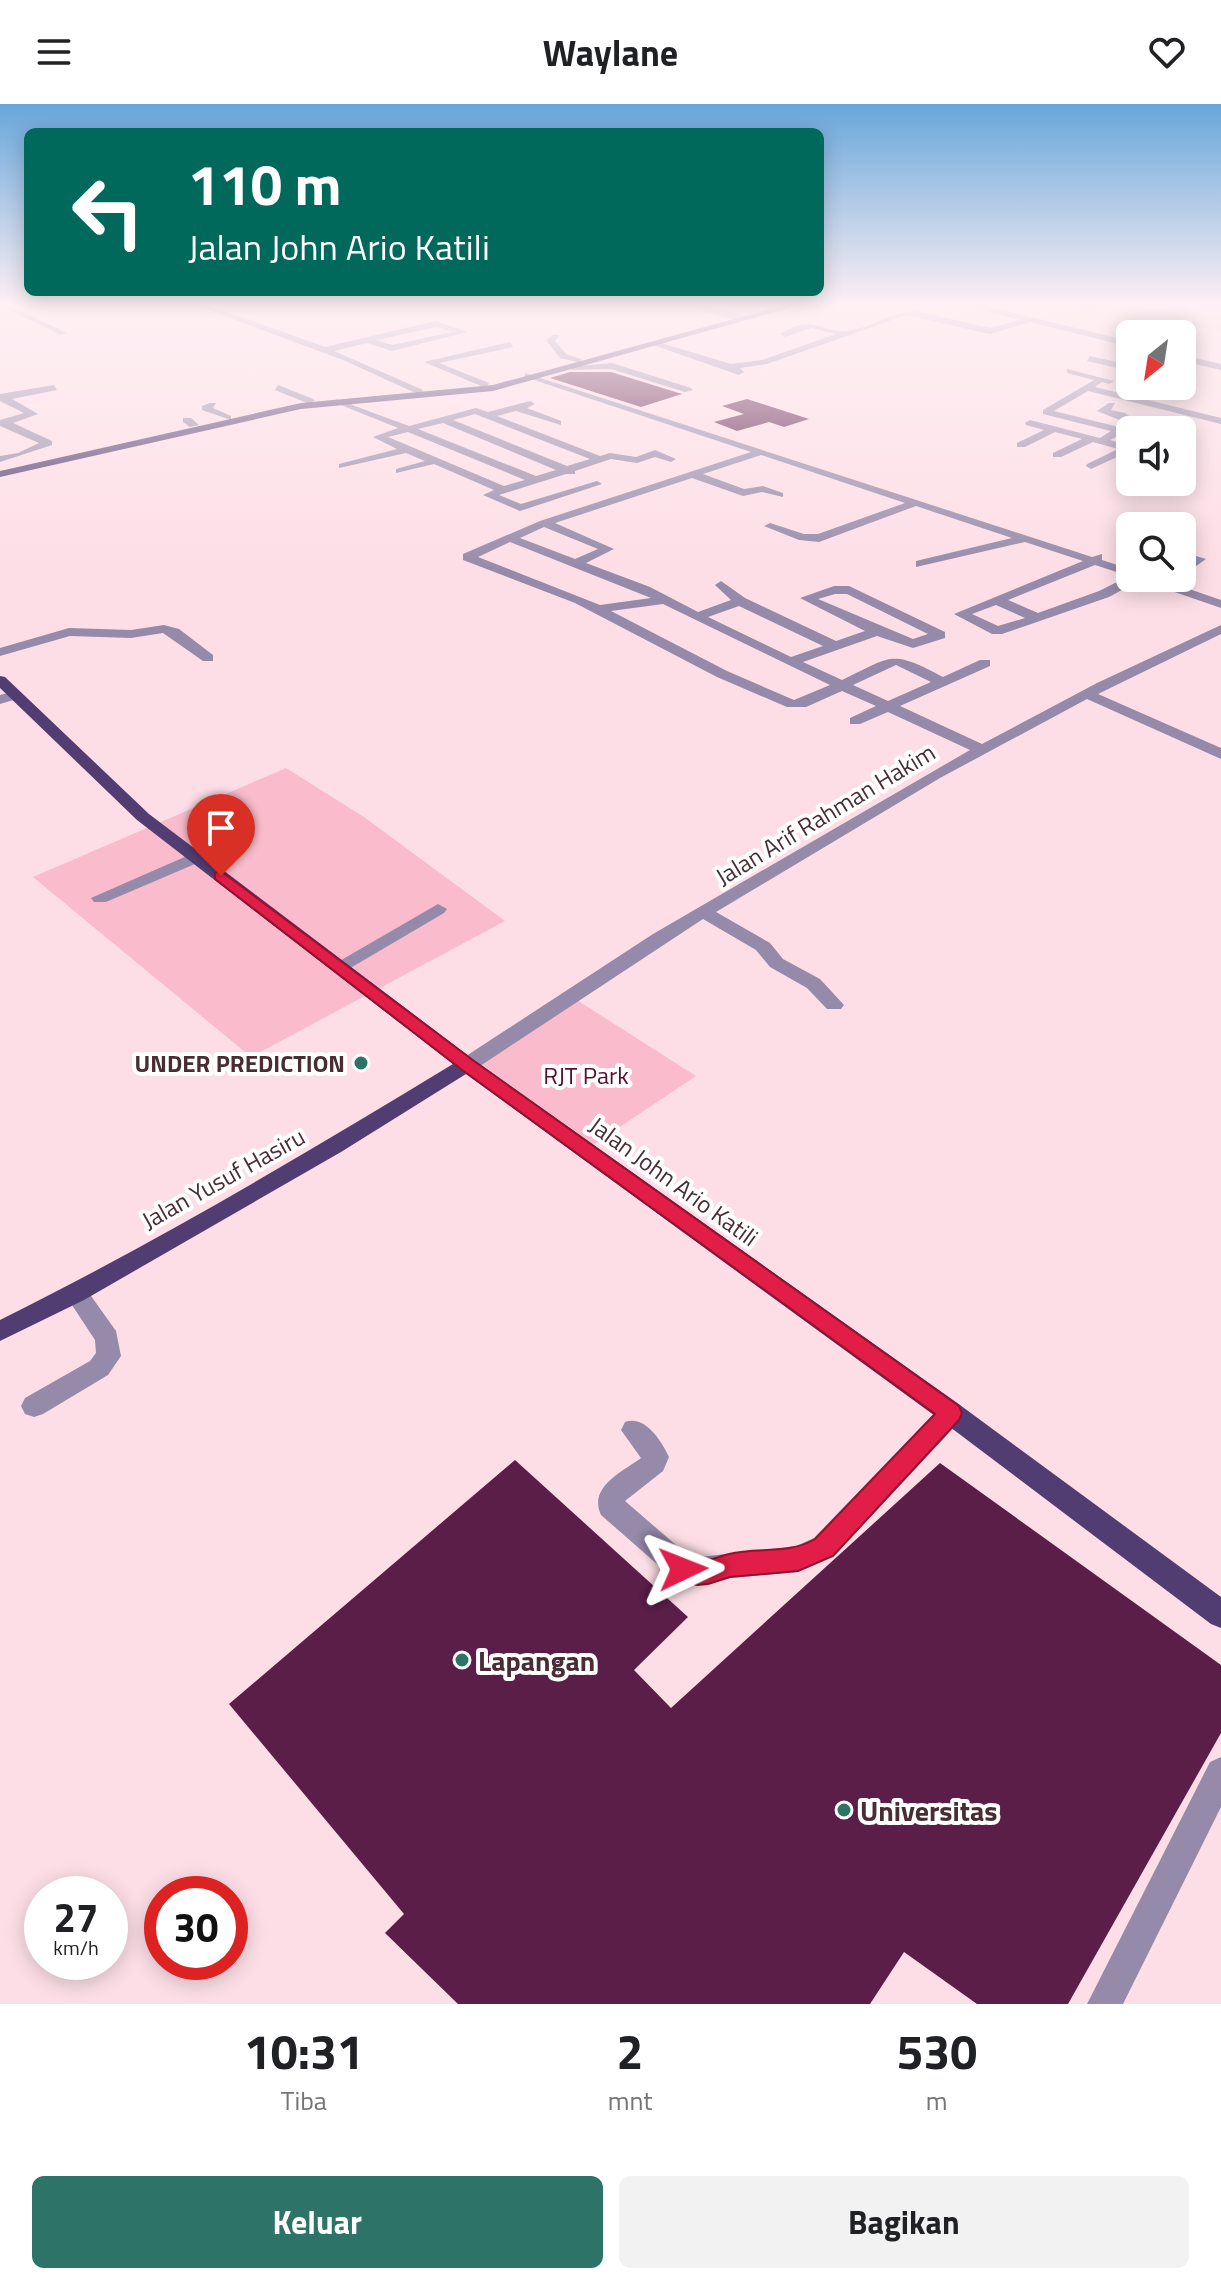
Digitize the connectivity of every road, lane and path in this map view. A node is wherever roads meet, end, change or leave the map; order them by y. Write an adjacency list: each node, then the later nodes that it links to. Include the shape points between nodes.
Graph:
1 (292, 394): 10 (street)
2 (400, 394): 10 (main road)
3 (434, 394): 11 (main road)
4 (584, 394): 39 (street)
5 (1077, 394): 29 (street, via 1046,412)
6 (1098, 394): 9 (street)
7 (1116, 394): 9 (street)
8 (2, 397): 23 (street, via 33,414)
9 (1110, 399): 17 (street, via 1102,411); 18 (street)
10 (310, 401): 20 (main road)
11 (339, 401): 26 (street); 51 (main road)
12 (530, 404): 15 (street)
13 (213, 405): 20 (street, via 205,408)
14 (1212, 406): 18 (street)
15 (518, 408): 16 (street); 24 (street)
16 (488, 415): 21 (street, via 474,411); 30 (street)
17 (1121, 415): 19 (street)
18 (1200, 415): 22 (street)
19 (1147, 416)
20 (227, 418): 51 (main road, via 191,422)
21 (442, 419): 26 (street); 33 (street)
22 (1221, 421): 28 (street)
23 (2, 423): 43 (street, via 48,443)
24 (557, 423)
25 (1030, 423): 27 (street)
26 (405, 428): 37 (street, via 378,437); 38 (street)
27 (1054, 429): 32 (street); 34 (street)
28 (1200, 429)
29 (1116, 430)
30 (534, 434): 33 (street); 44 (street)
31 (1116, 434): 32 (street)
32 (1096, 440): 35 (street); 41 (street)
33 (502, 442): 38 (street); 49 (street)
34 (1021, 445)
35 (1116, 446)
36 (640, 449): 40 (street)
37 (404, 450): 46 (street); 47 (street)
38 (466, 452): 53 (street)
39 (760, 452): 52 (street); 60 (street)
40 (655, 453): 44 (street, via 637,460 615,455); 45 (street)
41 (1057, 455)
42 (1116, 455): 48 (street)
43 (0, 459)
44 (599, 459): 49 (street)
45 (671, 459)
46 (431, 462): 50 (street); 57 (street)
47 (343, 466)
48 (1091, 466)
49 (566, 470): 53 (street); 55 (street)
50 (400, 471)
51 (0, 472)
52 (694, 475): 56 (street); 59 (street, via 743,493 758,487)
53 (533, 479): 57 (street)
54 (648, 479): 56 (street)
55 (597, 484): 57 (street, via 520,508 489,495); 58 (street)
56 (662, 485): 58 (street)
57 (501, 489)
58 (626, 495): 61 (street)
59 (779, 495)
60 (914, 503): 62 (street, via 819,538); 64 (street)
61 (544, 523): 63 (street); 65 (street)
62 (770, 526)
63 (572, 534): 66 (street); 71 (street, via 608,549)
64 (1028, 538): 69 (street); 72 (street)
65 (512, 539): 66 (street); 83 (street, via 467,557)
66 (536, 549): 71 (street)
67 (1200, 559): 70 (street)
68 (1116, 560): 69 (street, via 1103,556)
69 (1095, 561): 73 (street); 74 (street)
70 (1196, 562)
71 (572, 564): 79 (street)
72 (920, 564)
73 (1116, 568)
74 (1057, 577): 78 (street); 80 (street)
75 (721, 585): 81 (street)
76 (1116, 588): 78 (street)
77 (1193, 592): 82 (street)
78 (1104, 594): 85 (street)
79 (663, 600): 83 (street); 84 (street)
80 (997, 600): 85 (street); 85 (street, via 961,614 997,631)
81 (740, 601): 84 (street); 89 (street)
82 (1221, 604)
83 (599, 609): 96 (street, via 792,704)
84 (695, 617): 93 (street)
85 (1037, 618)
86 (1221, 629): 88 (street, Jalan Arif Rahman Hakim)
87 (877, 631): 87 (street, via 916,644 940,635 849,590 806,598); 89 (street)
88 (1199, 640): 90 (street); 98 (street, Jalan Arif Rahman Hakim)
89 (835, 646): 93 (street)
90 (1221, 649)
91 (0, 652): 92 (street, via 69,632 164,629)
92 (208, 658)
93 (790, 662): 96 (street)
94 (985, 663): 95 (street)
95 (941, 681): 96 (street, via 898,660); 99 (street)
96 (842, 686): 99 (street)
97 (5, 692): 103 (main road, Jalan John Ario Katili, via 143,817)
98 (1087, 694): 101 (street, Jalan Arif Rahman Hakim); 102 (street)
99 (887, 706): 100 (street); 101 (street)
100 (855, 721)
101 (981, 749): 106 (street, Jalan Arif Rahman Hakim)
102 (1221, 754)
103 (196, 857): 104 (street); 107 (main road, Jalan John Ario Katili)
104 (100, 898)
105 (438, 909): 107 (street)
106 (705, 913): 108 (street, via 766,950 764,964 812,982); 109 (street, Jalan Arif Rahman Hakim)
107 (340, 966): 109 (main road, Jalan John Ario Katili)
108 (834, 1005)
109 (467, 1065): 110 (main road, Jalan Yusuf Hasiru); 113 (main road, Jalan John Ario Katili)
110 (76, 1293): 111 (main road, Jalan Yusuf Hasiru); 112 (street, via 111,1345 109,1356 99,1368)
111 (0, 1331)
112 (34, 1406)
113 (951, 1413): 114 (street, via 824,1547 798,1559 697,1573 683,1569 611,1506 612,1495 656,1457); 115 (main road, Jalan John Ario Katili)
114 (634, 1430)
115 (1221, 1614)
116 (1221, 1773): 117 (street)
117 (1105, 2004)

